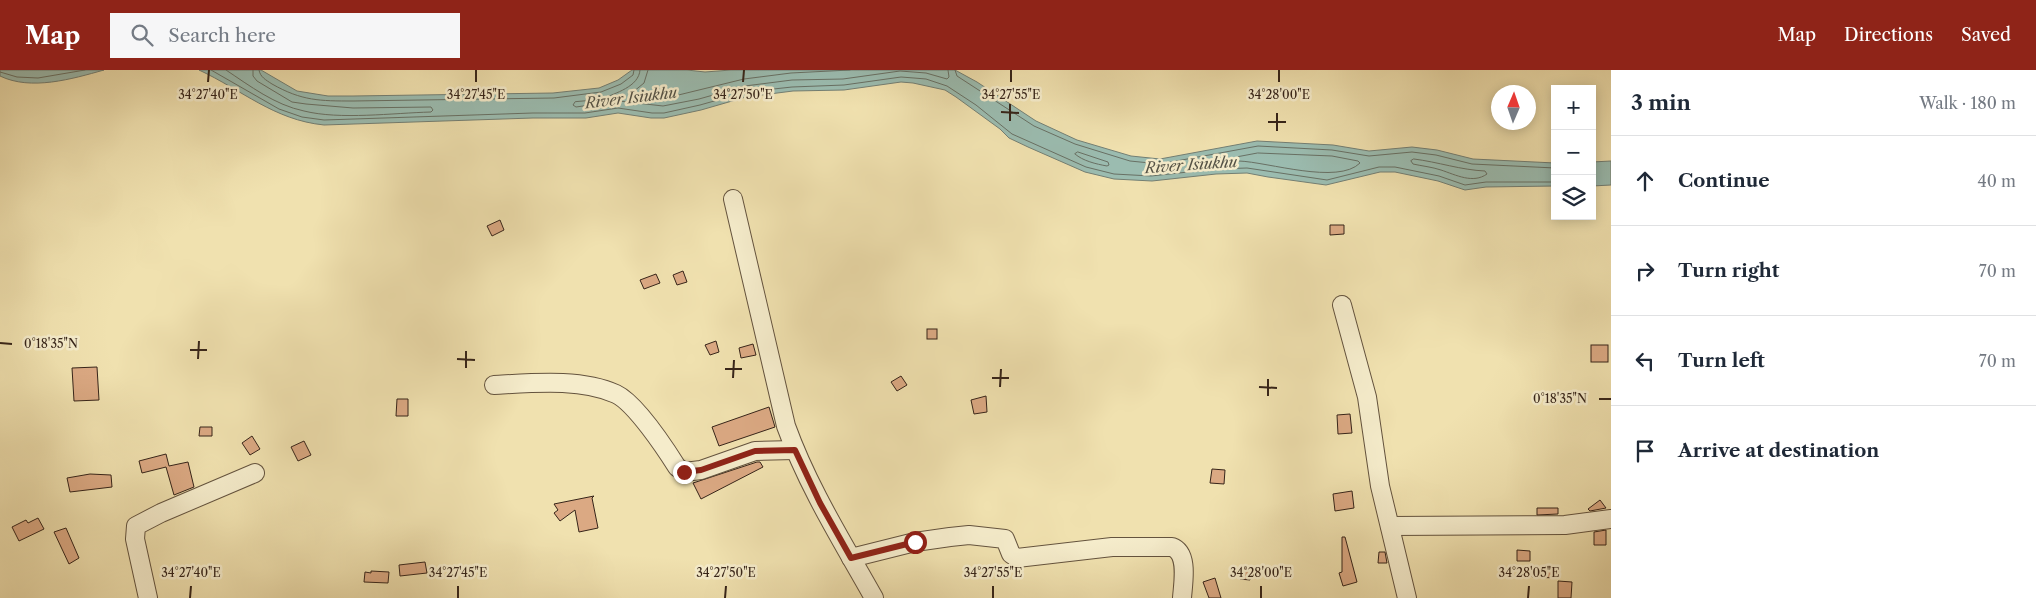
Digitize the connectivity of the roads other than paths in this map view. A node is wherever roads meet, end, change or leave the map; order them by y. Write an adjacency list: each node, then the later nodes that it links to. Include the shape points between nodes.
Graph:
1 (732, 199): 4 (street, via 775,383)
2 (1342, 305): 7 (street, via 1367,397 1380,486)
3 (494, 385): 4 (street, via 563,383 615,394 637,412 676,467 684,472 701,470 755,451)
4 (795, 450): 8 (street)
5 (255, 473): 9 (street, via 136,526 135,539)
6 (1611, 519): 7 (street, via 1565,525)
7 (1390, 526): 12 (street)
8 (851, 558): 10 (street); 11 (street, via 915,542 969,535 1005,539 1011,554 1018,558 1112,547 1172,547 1183,558)
9 (148, 598)
10 (874, 598)
11 (1182, 598)
12 (1407, 598)

